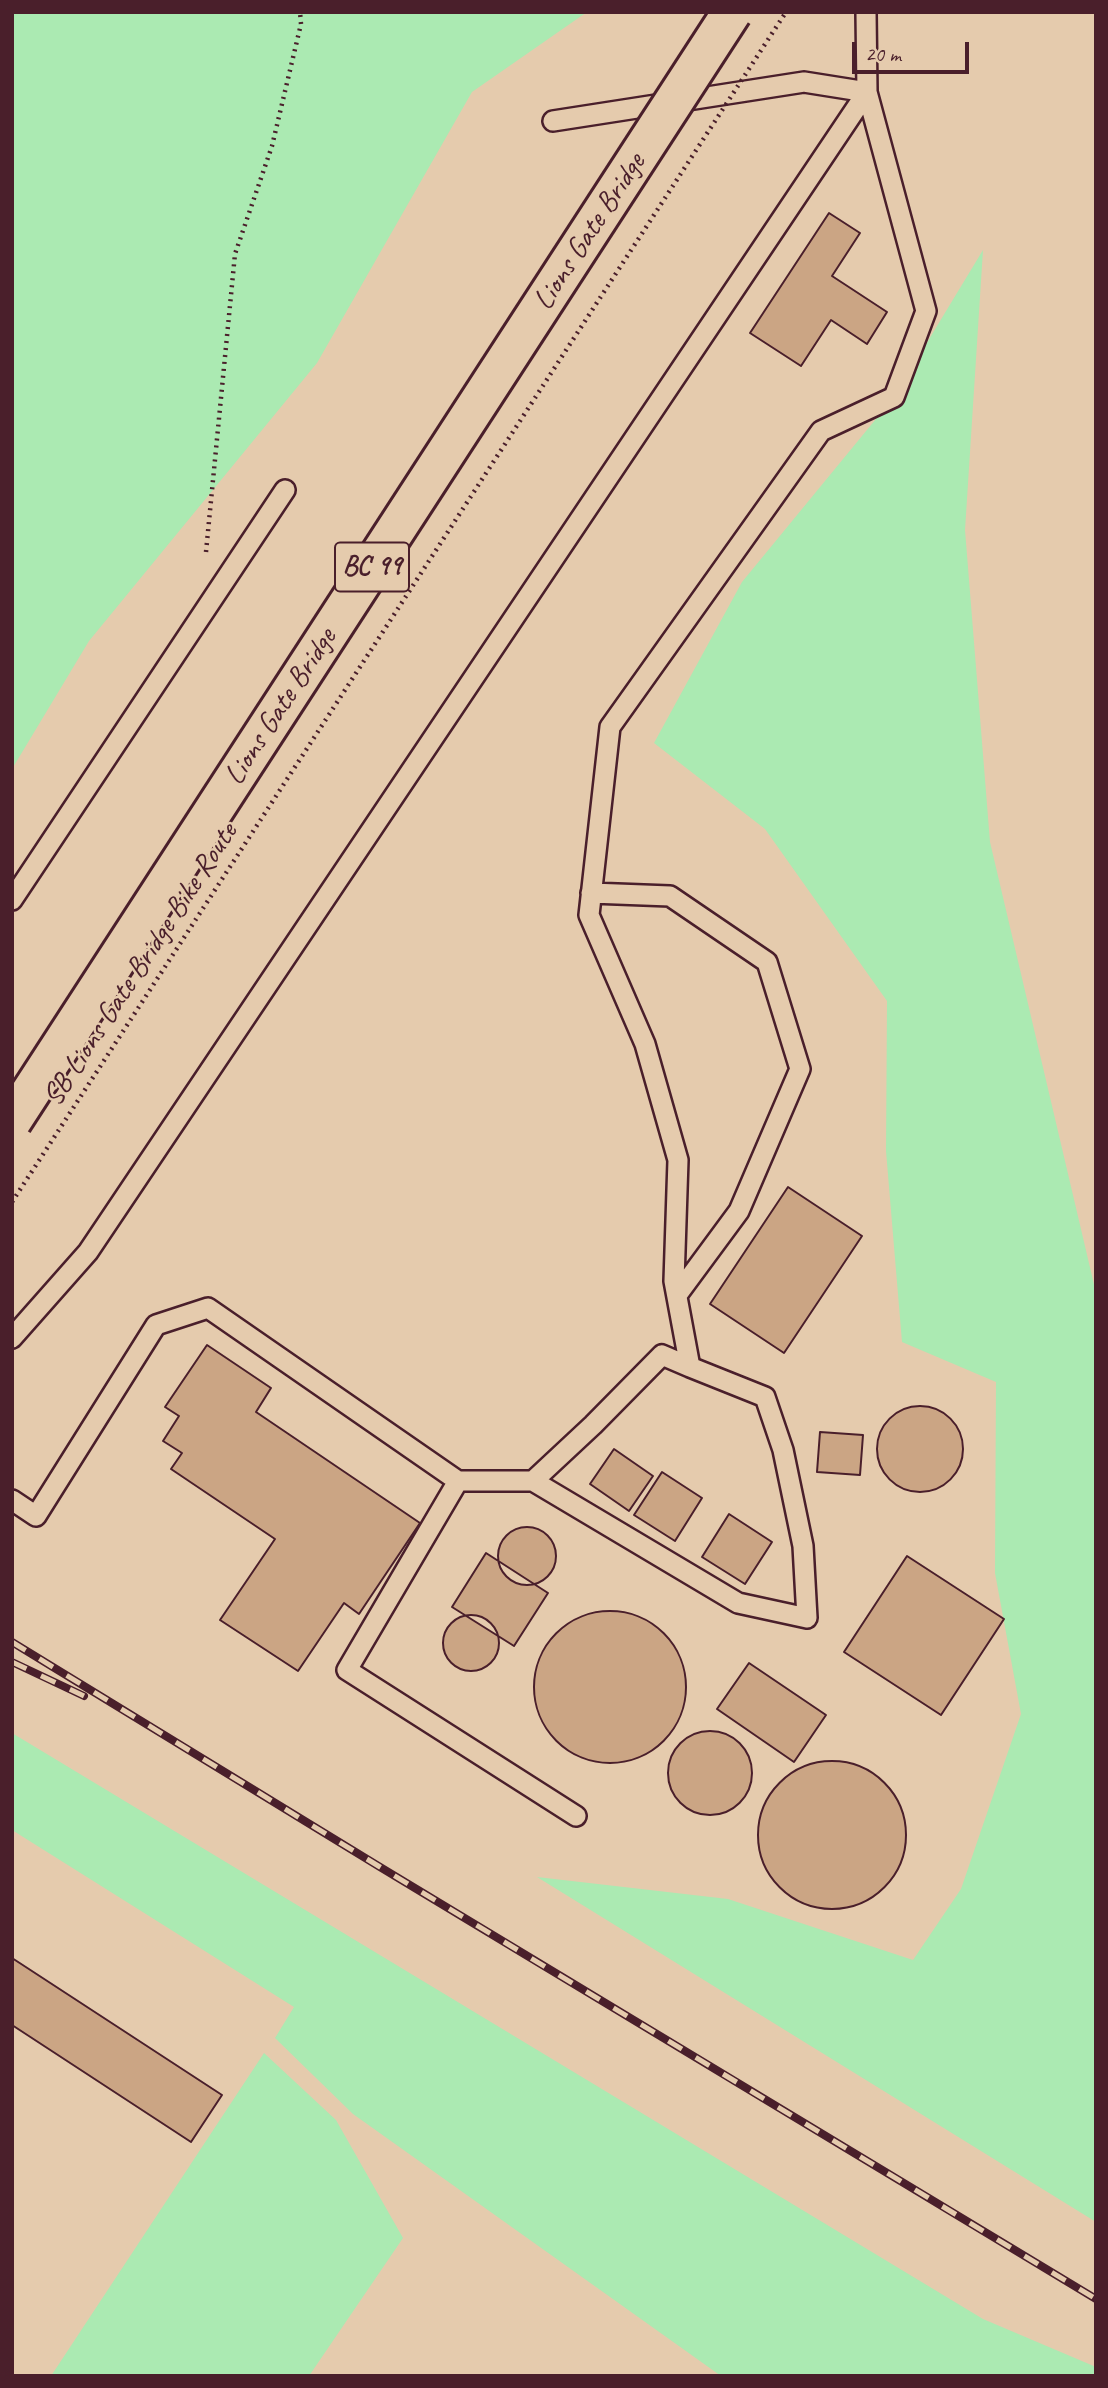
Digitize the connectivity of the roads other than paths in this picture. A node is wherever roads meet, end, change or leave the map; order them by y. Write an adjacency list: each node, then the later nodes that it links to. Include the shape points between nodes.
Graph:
1 (732, 12): 8 (highway, Lions Gate Bridge / BC 99, bridge)
2 (866, 12): 3 (lane)
3 (867, 92): 4 (lane, via 804,82); 6 (lane, via 926,311 894,397 821,430 610,727); 10 (lane, via 88,1252)
4 (553, 121)
5 (285, 491): 7 (lane)
6 (591, 893): 9 (lane, via 589,915 645,1044 678,1160); 9 (lane, via 670,896 767,962 800,1069 739,1211)
7 (12, 900)
8 (12, 1121)
9 (677, 1295): 11 (lane)
10 (12, 1338)
11 (690, 1367): 13 (lane, via 662,1355); 13 (lane, via 765,1396 783,1450 803,1546 807,1618 738,1603)
12 (457, 1481): 13 (lane); 14 (lane, via 208,1308 156,1325 36,1516); 15 (lane, via 347,1670)
13 (533, 1481)
14 (12, 1500)
15 (576, 1816)

